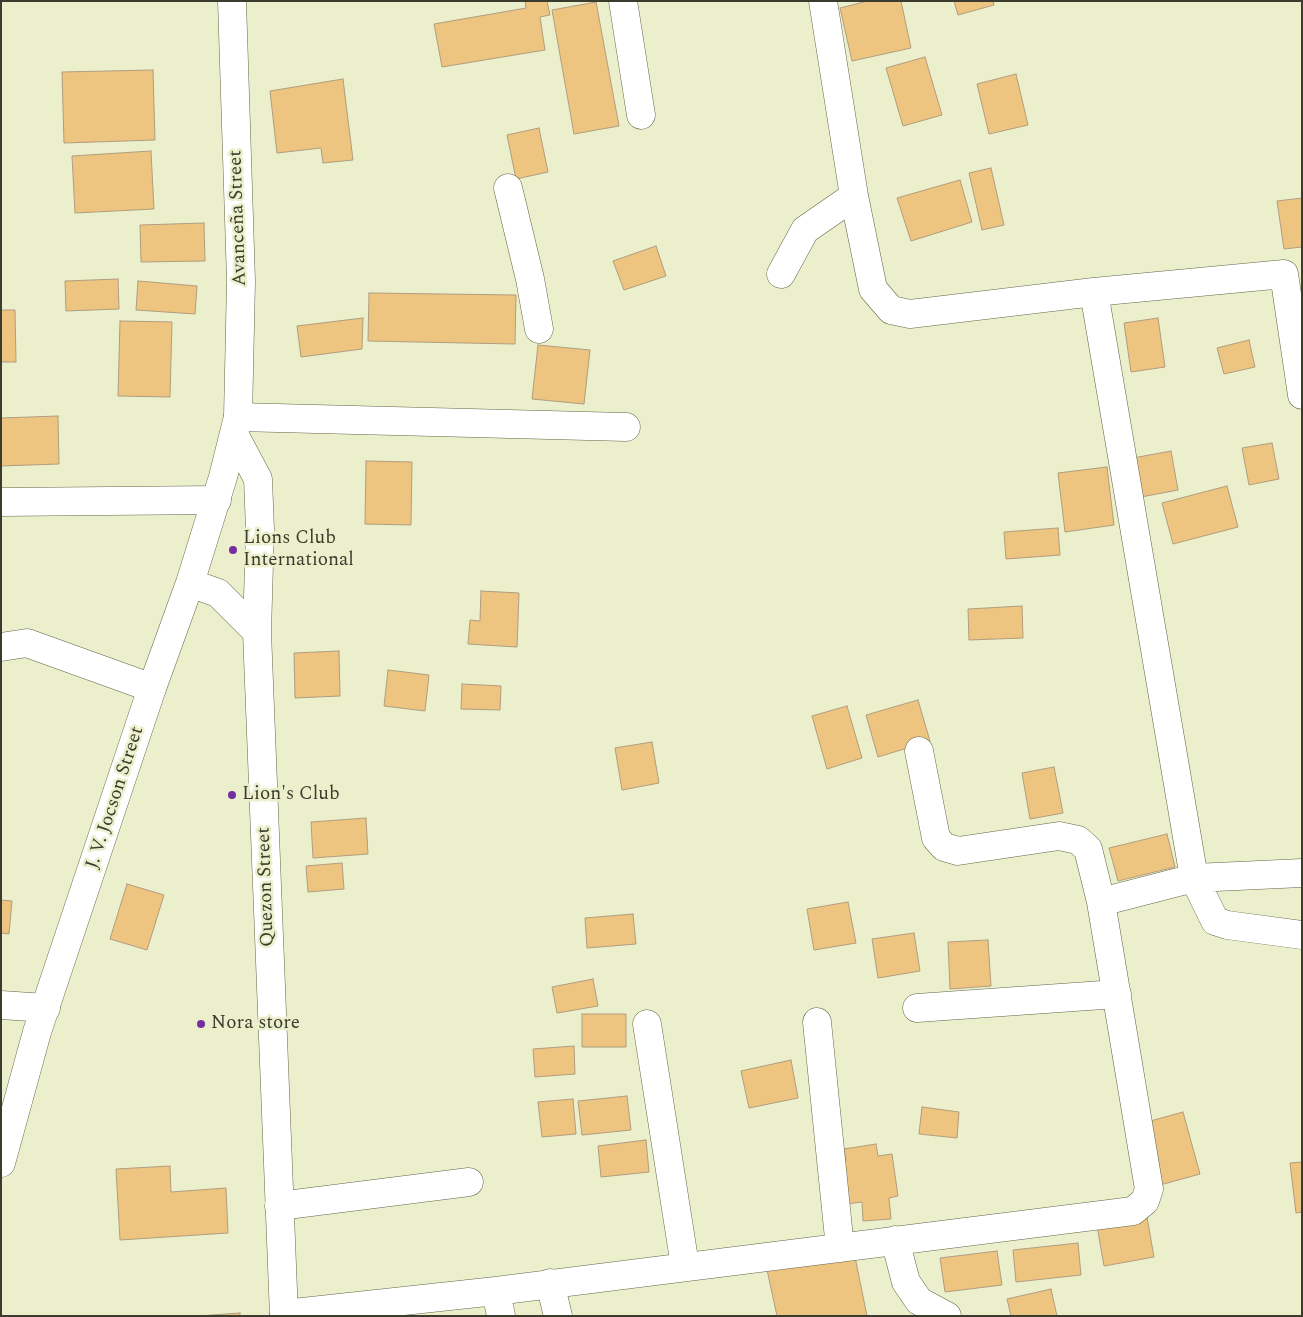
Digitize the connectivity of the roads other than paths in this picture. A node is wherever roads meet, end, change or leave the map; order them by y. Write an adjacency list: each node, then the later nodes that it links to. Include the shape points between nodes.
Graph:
1 (232, 1): 12 (street, Avanceña Street, via 241,281)
2 (622, 1): 4 (street)
3 (822, 1): 6 (street)
4 (641, 115)
5 (508, 188): 10 (street)
6 (854, 196): 8 (street, via 804,230); 9 (street, via 873,289 891,310 910,314)
7 (1293, 273): 9 (street); 11 (street)
8 (782, 274)
9 (1094, 292): 22 (street)
10 (540, 329)
11 (1302, 395)
12 (236, 426): 13 (street); 14 (street, J. V. Jocson Street); 17 (street, Quezon Street, via 258,479)
13 (626, 427)
14 (216, 500): 15 (street); 16 (street, J. V. Jocson Street)
15 (1, 502)
16 (190, 584): 17 (street, via 218,593); 19 (street, J. V. Jocson Street)
17 (258, 632): 33 (street, Quezon Street)
18 (1, 647): 19 (street, via 27,643)
19 (152, 688): 27 (street, J. V. Jocson Street)
20 (920, 751): 23 (street, via 936,838 944,847 958,851 1059,836 1078,840 1088,849)
21 (1302, 873): 22 (street)
22 (1194, 878): 23 (street); 24 (street, via 1215,921)
23 (1102, 902): 25 (street)
24 (1302, 935)
25 (1117, 994): 28 (street); 34 (street, via 1149,1189 1144,1201 1134,1210)
26 (1, 1005): 27 (street)
27 (46, 1008): 31 (street, J. V. Jocson Street)
28 (917, 1008)
29 (818, 1022): 35 (street)
30 (647, 1024): 36 (street)
31 (1, 1163)
32 (469, 1182): 33 (street)
33 (279, 1206): 39 (street, Quezon Street)
34 (895, 1240): 35 (street); 41 (street, via 906,1282 919,1300)
35 (840, 1248): 36 (street)
36 (685, 1266): 37 (street)
37 (550, 1283): 38 (street); 40 (street)
38 (498, 1303): 39 (street)
39 (284, 1315)
40 (558, 1316)
41 (947, 1316)

